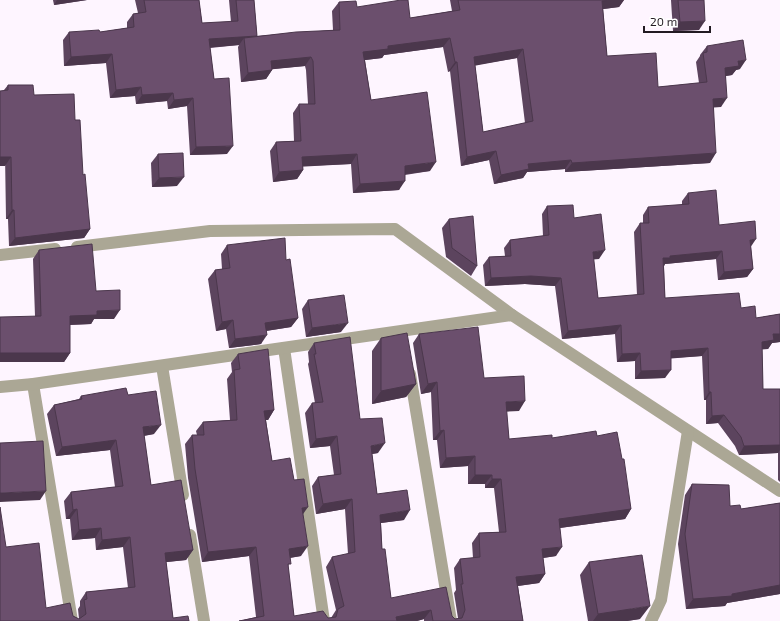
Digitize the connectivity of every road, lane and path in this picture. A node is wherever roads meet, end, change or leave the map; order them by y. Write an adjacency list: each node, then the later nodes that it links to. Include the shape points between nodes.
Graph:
1 (0, 256): 2 (street, via 210,231 395,229)
2 (512, 315): 3 (street, via 403,335); 8 (street)
3 (284, 348): 5 (street); 14 (street)
4 (408, 362): 15 (street)
5 (162, 366): 6 (street); 10 (street)
6 (34, 384): 7 (street); 12 (street)
7 (0, 387)
8 (688, 431): 9 (street); 16 (street, via 661,600)
9 (780, 491)
10 (185, 505)
11 (188, 521): 13 (street)
12 (72, 621)
13 (204, 621)
14 (324, 621)
15 (451, 621)
16 (651, 621)

